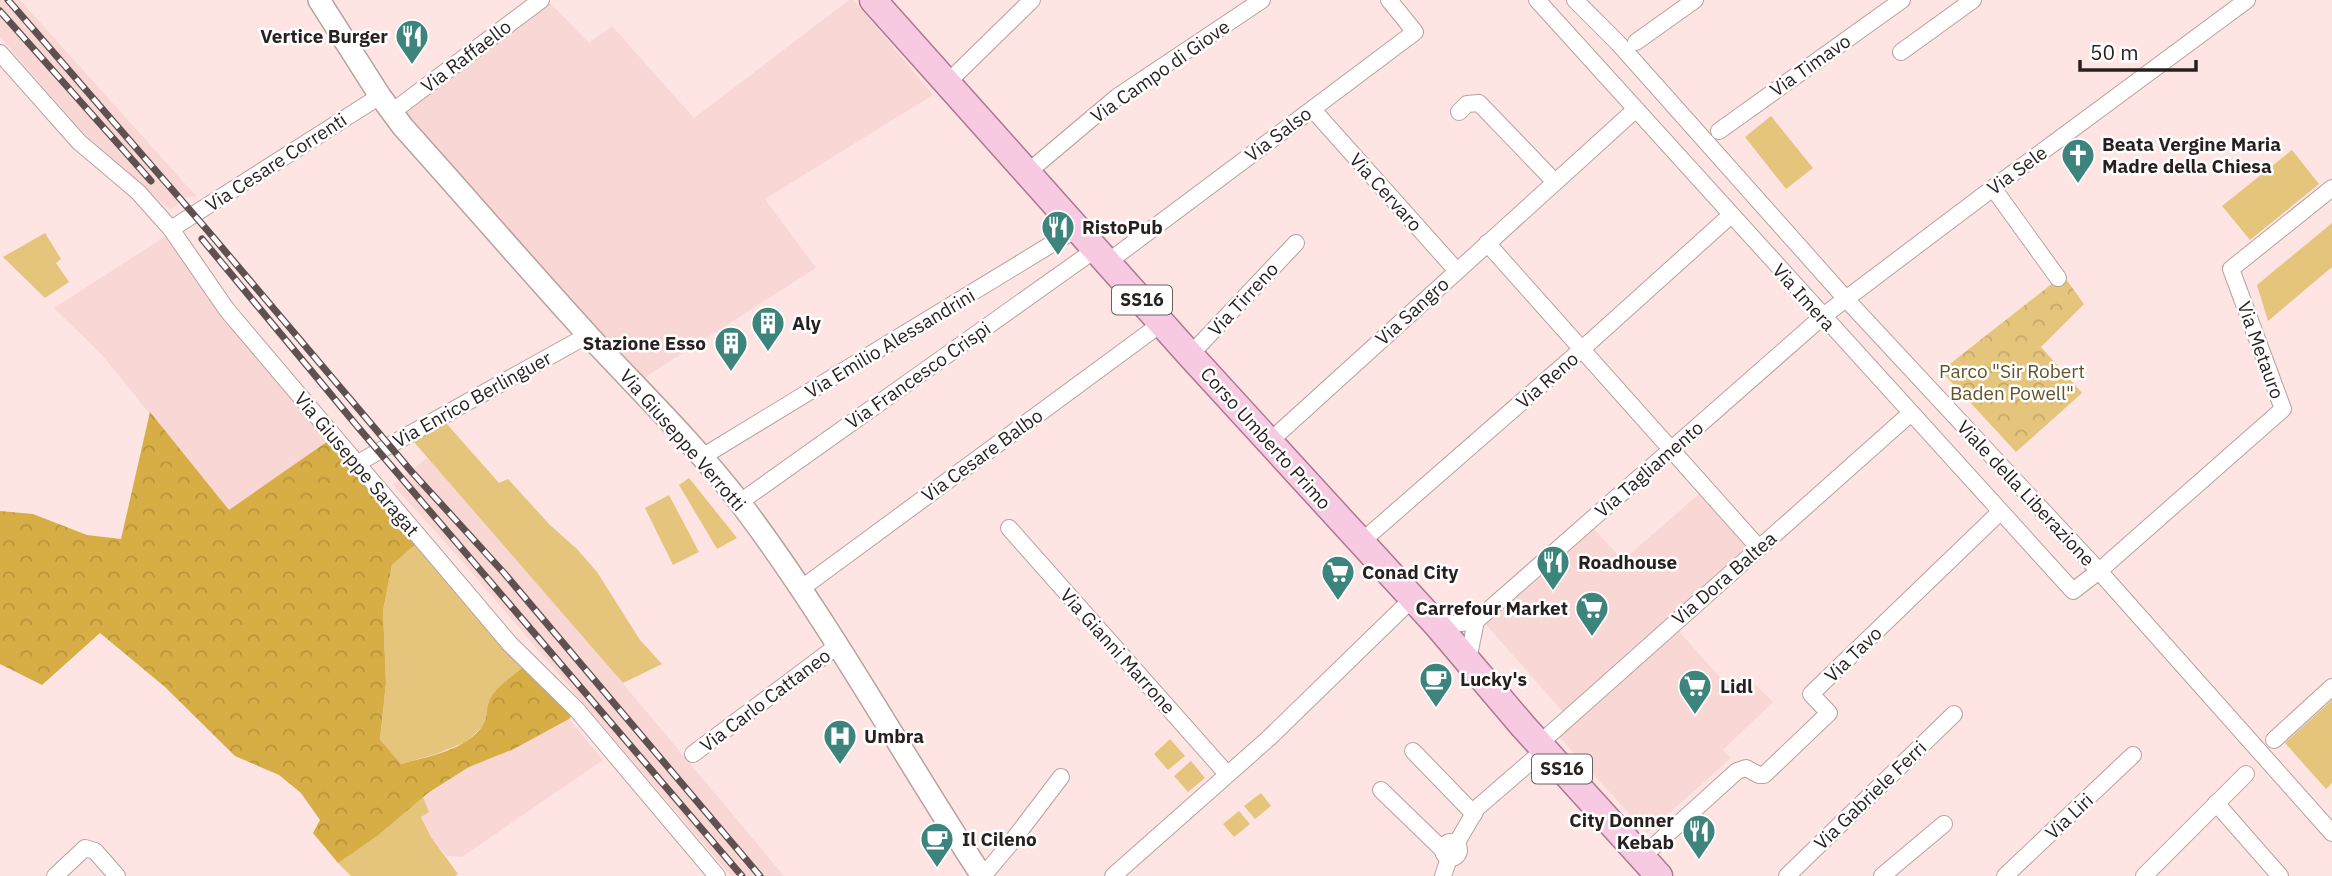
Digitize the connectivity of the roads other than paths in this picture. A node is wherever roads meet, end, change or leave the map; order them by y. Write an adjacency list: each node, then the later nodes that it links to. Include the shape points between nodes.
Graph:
1 (319, 0): 17 (street, Via Giuseppe Verrotti)
2 (541, 0): 17 (street, Via Raffaello)
3 (873, 0): 16 (main road, Corso Umberto Primo / SS16)
4 (1032, 0): 16 (street)
5 (1262, 0): 22 (street, Via Campo di Giove, via 1117,97)
6 (1389, 0): 31 (street, Via Salso, via 1415,32)
7 (1537, 0): 18 (street, Via Imera)
8 (1575, 0): 34 (street, Viale della Liberazione)
9 (1695, 0): 13 (street)
10 (1902, 0): 21 (street, Via Timavo)
11 (1973, 0): 14 (street)
12 (2247, 0): 24 (street, Via Sele)
13 (1636, 42)
14 (1900, 52)
15 (0, 53): 28 (street, Via Giuseppe Saragat, via 79,142 138,192)
16 (947, 83): 22 (main road, Corso Umberto Primo / SS16)
17 (386, 104): 28 (street, Via Cesare Correnti); 37 (street, Via Giuseppe Verrotti)
18 (1636, 108): 23 (street, Via Sangro); 26 (street, Via Imera)
19 (1315, 112): 32 (street, Via Cervaro)
20 (1459, 112): 23 (street, via 1468,104 1479,103)
21 (1718, 131)
22 (1028, 172): 27 (main road, Corso Umberto Primo / SS16)
23 (1555, 182): 30 (street, Via Sangro)
24 (1993, 188): 33 (street); 34 (street, Via Sele)
25 (2332, 188): 50 (street, Via Metauro, via 2231,269 2283,409)
26 (1731, 215): 35 (street, Via Imera); 38 (street, Via Reno)
27 (1078, 228): 31 (main road, Corso Umberto Primo / SS16); 43 (street, Via Emilio Alessandrini)
28 (171, 229): 44 (street, Via Giuseppe Saragat, via 227,310)
29 (1296, 243): 39 (street, Via Tirreno)
30 (1487, 243): 32 (street, Via Sangro); 38 (street)
31 (1102, 255): 36 (main road, Corso Umberto Primo / SS16); 45 (street, Via Francesco Crispi)
32 (1457, 271): 41 (street, Via Sangro)
33 (2058, 278)
34 (1846, 299): 35 (street, Via Sele); 50 (street, Viale della Liberazione)
35 (1822, 317): 40 (street, Via Imera); 42 (street, Via Tagliamento)
36 (1162, 323): 39 (main road, Corso Umberto Primo / SS16); 51 (street, Via Cesare Balbo)
37 (588, 335): 43 (street, Via Giuseppe Verrotti); 44 (street, Via Enrico Berlinguer)
38 (1581, 350): 42 (street); 48 (street, Via Reno)
39 (1190, 355): 41 (main road, Corso Umberto Primo / SS16)
40 (1911, 413): 46 (street, Via Imera); 49 (street, Via Dora Baltea)
41 (1270, 441): 48 (main road, Corso Umberto Primo / SS16)
42 (1670, 450): 49 (street); 54 (street, Via Tagliamento)
43 (702, 457): 45 (street, Via Giuseppe Verrotti)
44 (356, 464): 78 (street, Via Giuseppe Saragat, via 510,644 585,719)
45 (740, 502): 51 (street, Via Giuseppe Verrotti)
46 (2000, 512): 52 (street, Via Imera); 74 (street, Via Tavo, via 1811,694 1829,713 1764,775 1746,768 1737,771)
47 (1009, 528): 65 (street, Via Gianni Marrone)
48 (1360, 543): 53 (main road, Corso Umberto Primo / SS16)
49 (1759, 548): 61 (street, Via Dora Baltea)
50 (2099, 571): 52 (street, Via Metauro); 72 (street, Viale della Liberazione)
51 (802, 588): 56 (street, Via Giuseppe Verrotti)
52 (2073, 591)
53 (1412, 599): 55 (main road, Corso Umberto Primo / SS16); 65 (street)
54 (1476, 621): 55 (street); 57 (street)
55 (1438, 626): 57 (main road, Corso Umberto Primo / SS16)
56 (836, 646): 63 (street, Via Carlo Cattaneo); 79 (street, Via Giuseppe Verrotti)
57 (1468, 660): 61 (main road, Corso Umberto Primo / SS16)
58 (2332, 687): 60 (street)
59 (1954, 714): 82 (street, Via Gabriele Ferri)
60 (2274, 740)
61 (1541, 747): 70 (street, Via Dora Baltea); 74 (main road, Corso Umberto Primo / SS16)
62 (1413, 751): 70 (street)
63 (693, 754)
64 (2133, 755): 84 (street, Via Liri)
65 (1227, 774): 80 (street)
66 (2246, 774): 69 (street)
67 (1060, 777): 79 (street)
68 (1381, 790): 73 (street)
69 (2216, 803): 75 (street); 85 (street)
70 (1474, 814): 73 (street, Via Dora Baltea)
71 (1944, 824): 83 (street)
72 (2332, 833)
73 (1449, 850): 81 (street, Via Dora Baltea)
74 (1650, 867)
75 (2152, 873)
76 (55, 876): 77 (street, via 85,848 95,851)
77 (117, 876)
78 (717, 876)
79 (983, 876)
80 (1113, 876)
81 (1443, 876)
82 (1787, 876)
83 (1882, 876)
84 (2005, 876)
85 (2280, 876)

